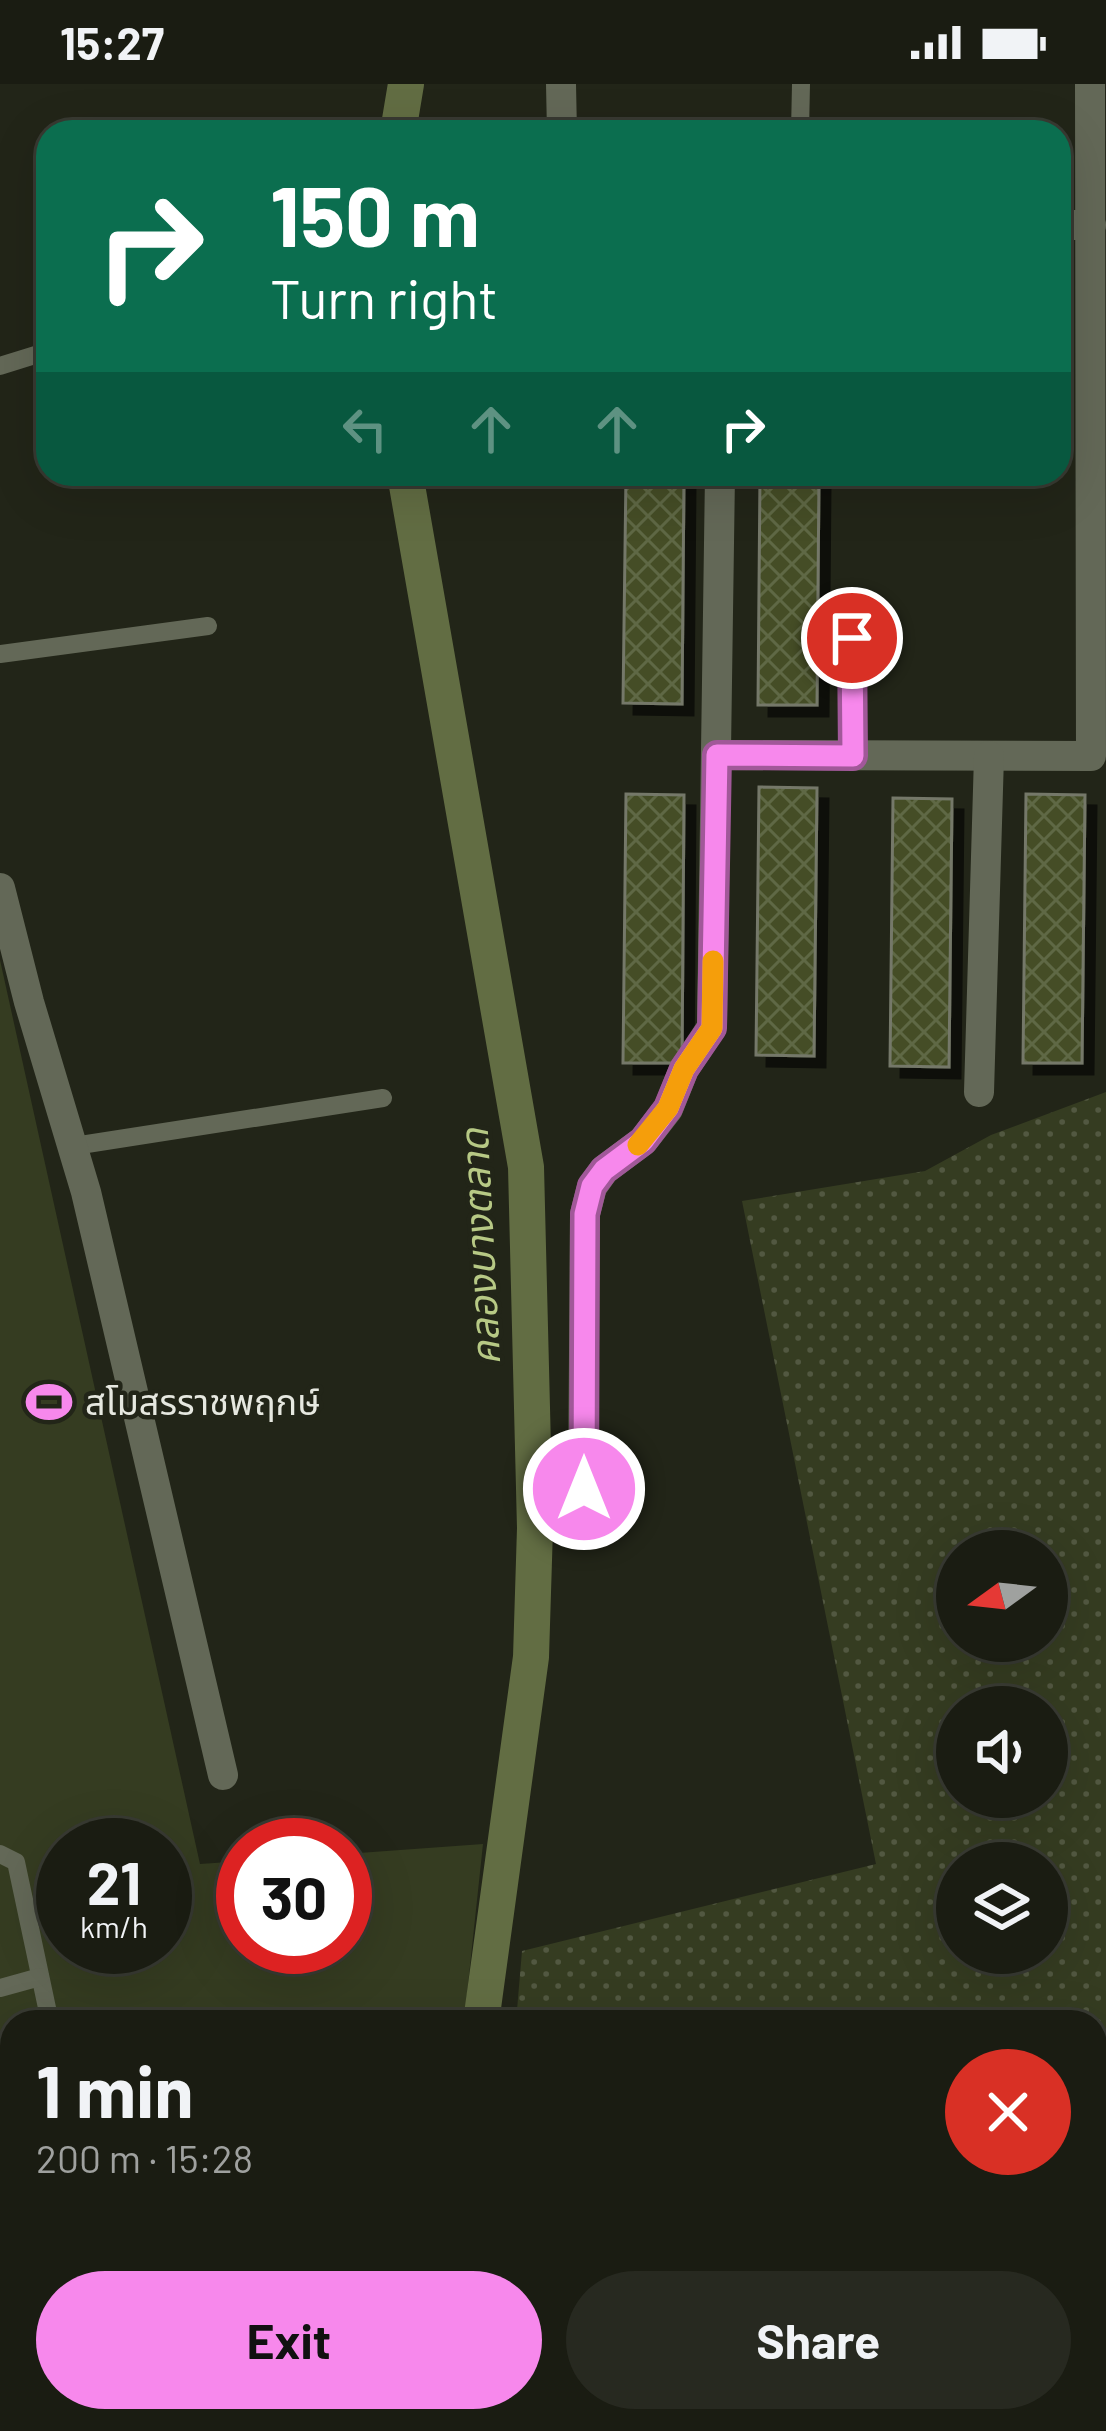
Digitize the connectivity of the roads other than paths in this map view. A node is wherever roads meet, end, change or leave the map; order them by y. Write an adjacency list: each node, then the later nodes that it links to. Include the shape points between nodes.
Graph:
1 (561, 84): 4 (street)
2 (801, 84): 5 (lane)
3 (1090, 84): 7 (street)
4 (562, 120)
5 (800, 120)
6 (1071, 225): 7 (street)
7 (1091, 225): 11 (street)
8 (36, 355): 9 (lane)
9 (0, 366)
10 (720, 486): 15 (street)
11 (1098, 598): 18 (street)
12 (208, 626): 14 (lane)
13 (852, 638): 16 (lane)
14 (0, 654)
15 (717, 755): 16 (street); 23 (street, via 712,1028 643,1141 592,1186 585,1214)
16 (853, 756): 17 (street)
17 (989, 756): 18 (street); 20 (street)
18 (1098, 758)
19 (0, 888): 22 (street)
20 (979, 1092)
21 (383, 1098): 22 (lane)
22 (74, 1146): 24 (street)
23 (584, 1489)
24 (223, 1775)
25 (0, 1854): 26 (lane, via 16,1862)
26 (40, 1977): 27 (lane); 28 (lane)
27 (0, 1988)
28 (47, 2010)

